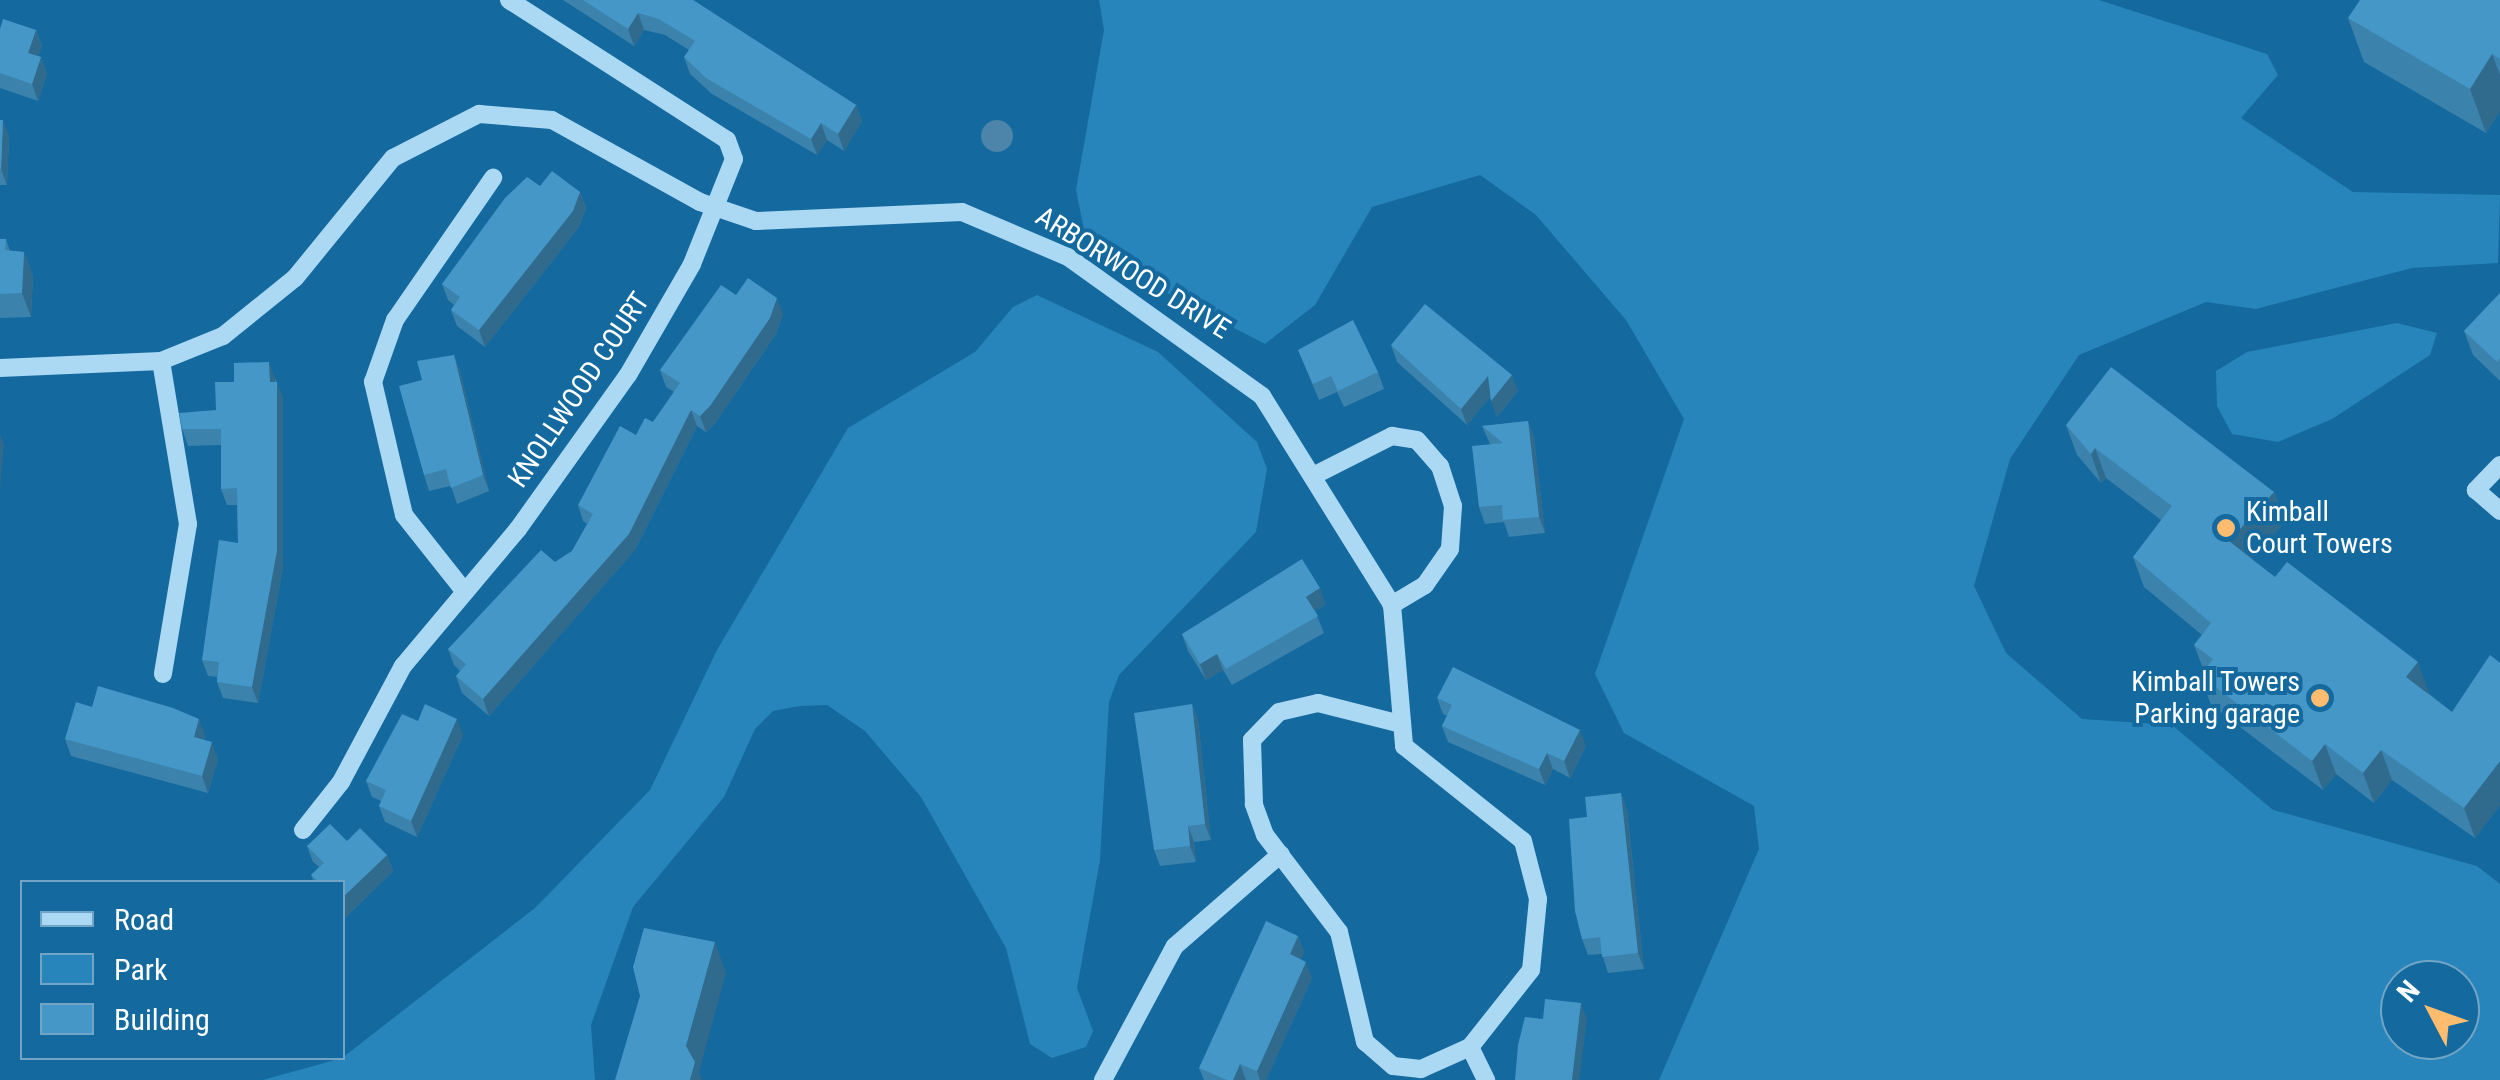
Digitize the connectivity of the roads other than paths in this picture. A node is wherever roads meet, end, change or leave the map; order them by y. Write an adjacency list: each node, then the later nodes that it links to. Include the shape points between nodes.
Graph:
1 (510, 0): 3 (street, KNOLLWOOD COURT, via 734,149)
2 (493, 178): 9 (street, via 395,320 374,372 404,515)
3 (714, 208): 4 (street, ARBORWOOD DRIVE, via 552,120 464,117 393,158 268,303 222,336); 7 (street, ARBORWOOD DRIVE, via 786,224 931,208 1026,235 1242,377); 9 (street, KNOLLWOOD COURT, via 628,375)
4 (161, 361): 5 (street, ARBORWOOD DRIVE); 11 (street, via 188,524)
5 (0, 368)
6 (2500, 465): 8 (street, via 2476,490)
7 (1314, 476): 10 (street, ARBORWOOD DRIVE); 10 (street, via 1392,436 1417,440 1440,466 1453,506 1450,548 1428,581)
8 (2500, 512)
9 (465, 592): 13 (street, KNOLLWOOD COURT, via 402,666 341,782)
10 (1392, 605): 12 (street, ARBORWOOD DRIVE, via 1402,661)
11 (163, 674)
12 (1397, 723): 14 (street, via 1318,702 1263,722 1251,745 1254,804); 15 (street, via 1417,762 1506,820 1531,860 1538,919 1531,970)
13 (303, 830)
14 (1281, 854): 16 (street, via 1340,932 1365,1042 1389,1064); 17 (street, via 1174,946)
15 (1470, 1047): 16 (street); 18 (street)
16 (1422, 1074)
17 (1102, 1080)
18 (1486, 1080)

